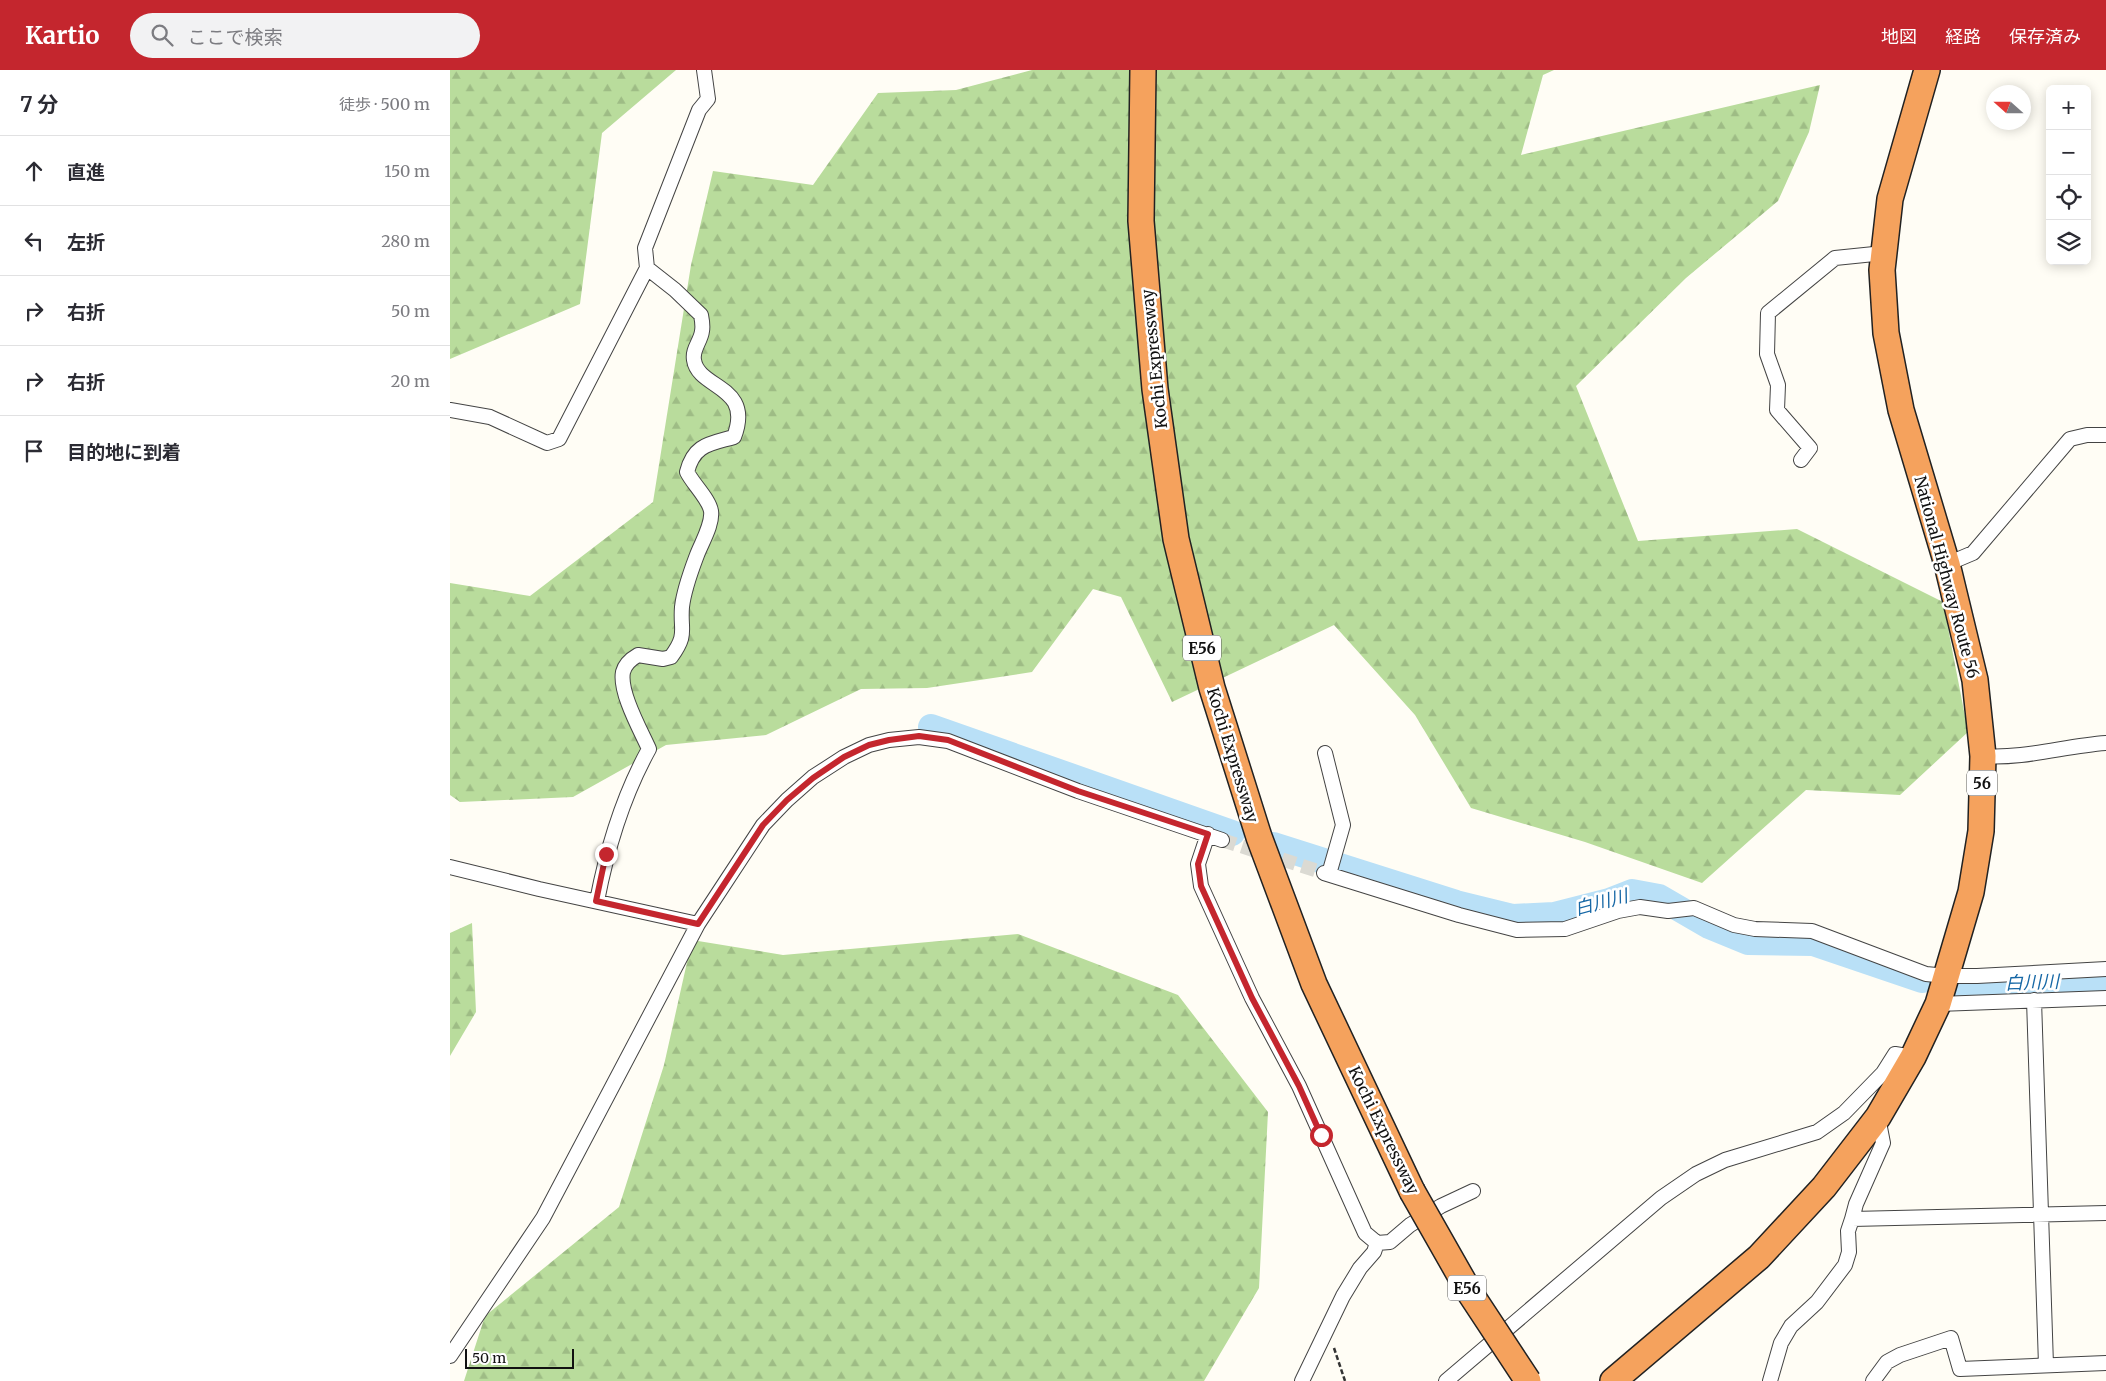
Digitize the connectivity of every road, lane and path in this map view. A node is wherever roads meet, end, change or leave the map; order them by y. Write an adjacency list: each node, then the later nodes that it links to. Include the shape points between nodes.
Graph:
1 (704, 70): 5 (street, via 708,99 695,117 645,248)
2 (1143, 70): 37 (highway, Kochi Expressway / E56, bridge, via 1141,221 1155,389 1176,539 1212,688 1259,837 1314,984 1412,1191 1470,1293)
3 (1927, 70): 4 (highway, National Highway Route 56 / 56, via 1890,199)
4 (1884, 253): 8 (street, via 1835,258 1768,313 1767,354 1778,385 1777,410 1810,448); 9 (highway, National Highway Route 56 / 56, via 1886,333 1901,410)
5 (647, 268): 6 (street, via 559,439 547,443 490,417); 16 (street, via 701,315 702,331 694,359 697,369 734,399 738,417 734,437 698,449 687,472 709,503 711,519 682,606 683,630 679,646 671,657 663,659 638,655 623,671 626,696 649,749 606,854)
6 (450, 410)
7 (2106, 435): 9 (street, via 2087,434 2070,439 1973,553)
8 (1801, 460)
9 (1947, 564): 12 (highway, National Highway Route 56 / 56, via 1975,680)
10 (2106, 743): 12 (street, via 2003,758)
11 (1325, 753): 19 (street, via 1343,825 1336,855 1326,874 1517,930 1565,929 1640,907 1668,911 1694,908 1734,925 1812,931 1926,974)
12 (1983, 756): 19 (highway, National Highway Route 56 / 56, via 1981,831 1972,892)
13 (1208, 834): 14 (street); 17 (street, via 1078,791 948,740 919,736 889,740 844,757 787,800 763,825); 29 (street, via 1198,864 1201,886 1252,998 1299,1086 1365,1232)
14 (1222, 840)
15 (450, 867): 16 (street)
16 (596, 901): 17 (street)
17 (698, 924): 31 (street, via 543,1218)
18 (2106, 969): 19 (street)
19 (1946, 976): 22 (highway, National Highway Route 56 / 56)
20 (2106, 998): 21 (street)
21 (2034, 1000): 22 (street); 27 (street)
22 (1938, 1004): 23 (highway, National Highway Route 56 / 56)
23 (1913, 1057): 24 (highway, National Highway Route 56 / 56); 36 (street, via 1895,1054 1883,1073 1844,1113 1817,1132 1725,1160 1696,1174 1661,1198)
24 (1878, 1117): 28 (street, via 1882,1143); 38 (highway, National Highway Route 56 / 56, via 1824,1187 1759,1258)
25 (1473, 1191): 29 (street, via 1410,1225 1390,1242)
26 (2106, 1214): 27 (street)
27 (2041, 1216): 28 (street); 33 (street)
28 (1852, 1219): 39 (street, via 1845,1265 1817,1302 1791,1326 1781,1343)
29 (1377, 1243): 30 (street, via 1343,1296)
30 (1326, 1334): 34 (street); 35 (path, via 1338,1355)
31 (450, 1356)
32 (2106, 1363): 33 (street)
33 (2046, 1365): 40 (street, via 1960,1369 1951,1338 1894,1358)
34 (1302, 1381)
35 (1345, 1381)
36 (1446, 1381)
37 (1528, 1381)
38 (1613, 1381)
39 (1770, 1381)
40 (1873, 1381)

